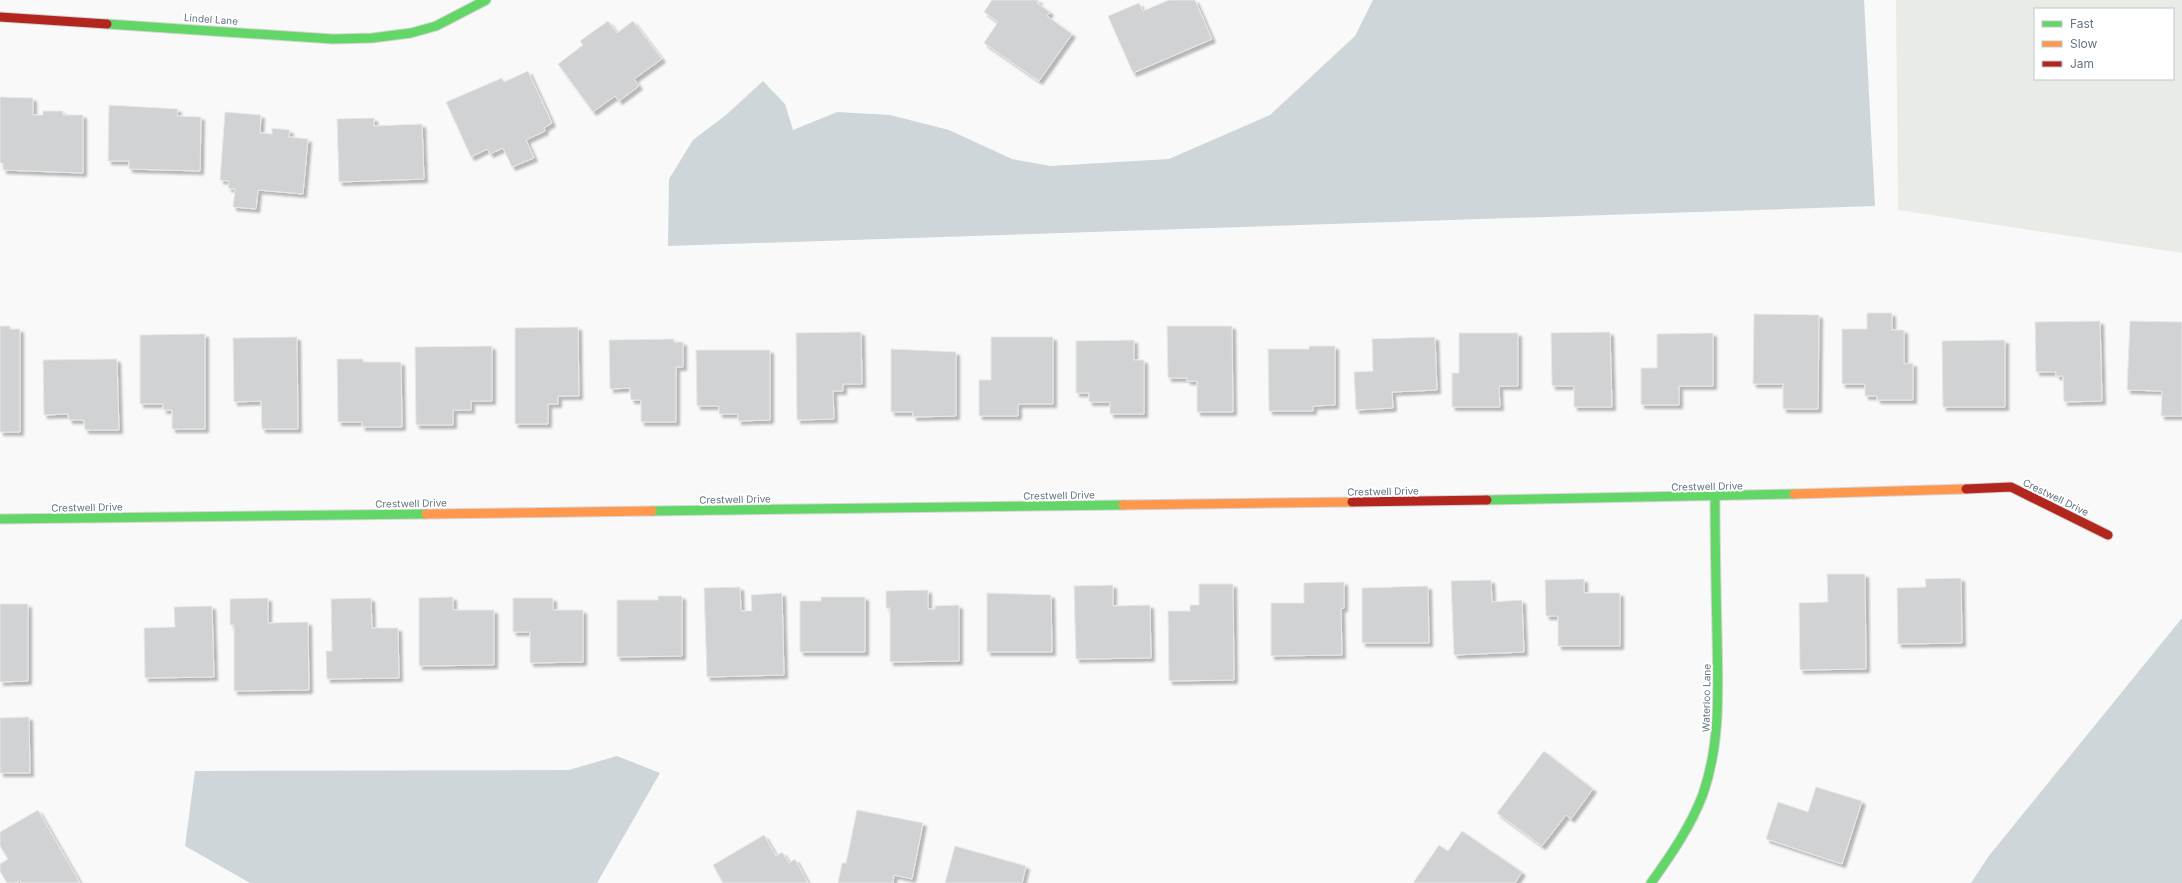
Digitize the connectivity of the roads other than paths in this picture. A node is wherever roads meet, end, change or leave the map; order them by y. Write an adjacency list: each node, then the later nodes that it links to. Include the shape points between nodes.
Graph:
1 (486, 0): 2 (street, Lindel Lane, via 437,26 368,39)
2 (0, 16)
3 (1714, 497): 4 (street, Crestwell Drive); 5 (street, Crestwell Drive, via 2011,487); 6 (street, Waterloo Lane, via 1718,704 1716,746 1708,780 1695,813 1677,846)
4 (0, 519)
5 (2108, 534)
6 (1651, 883)

